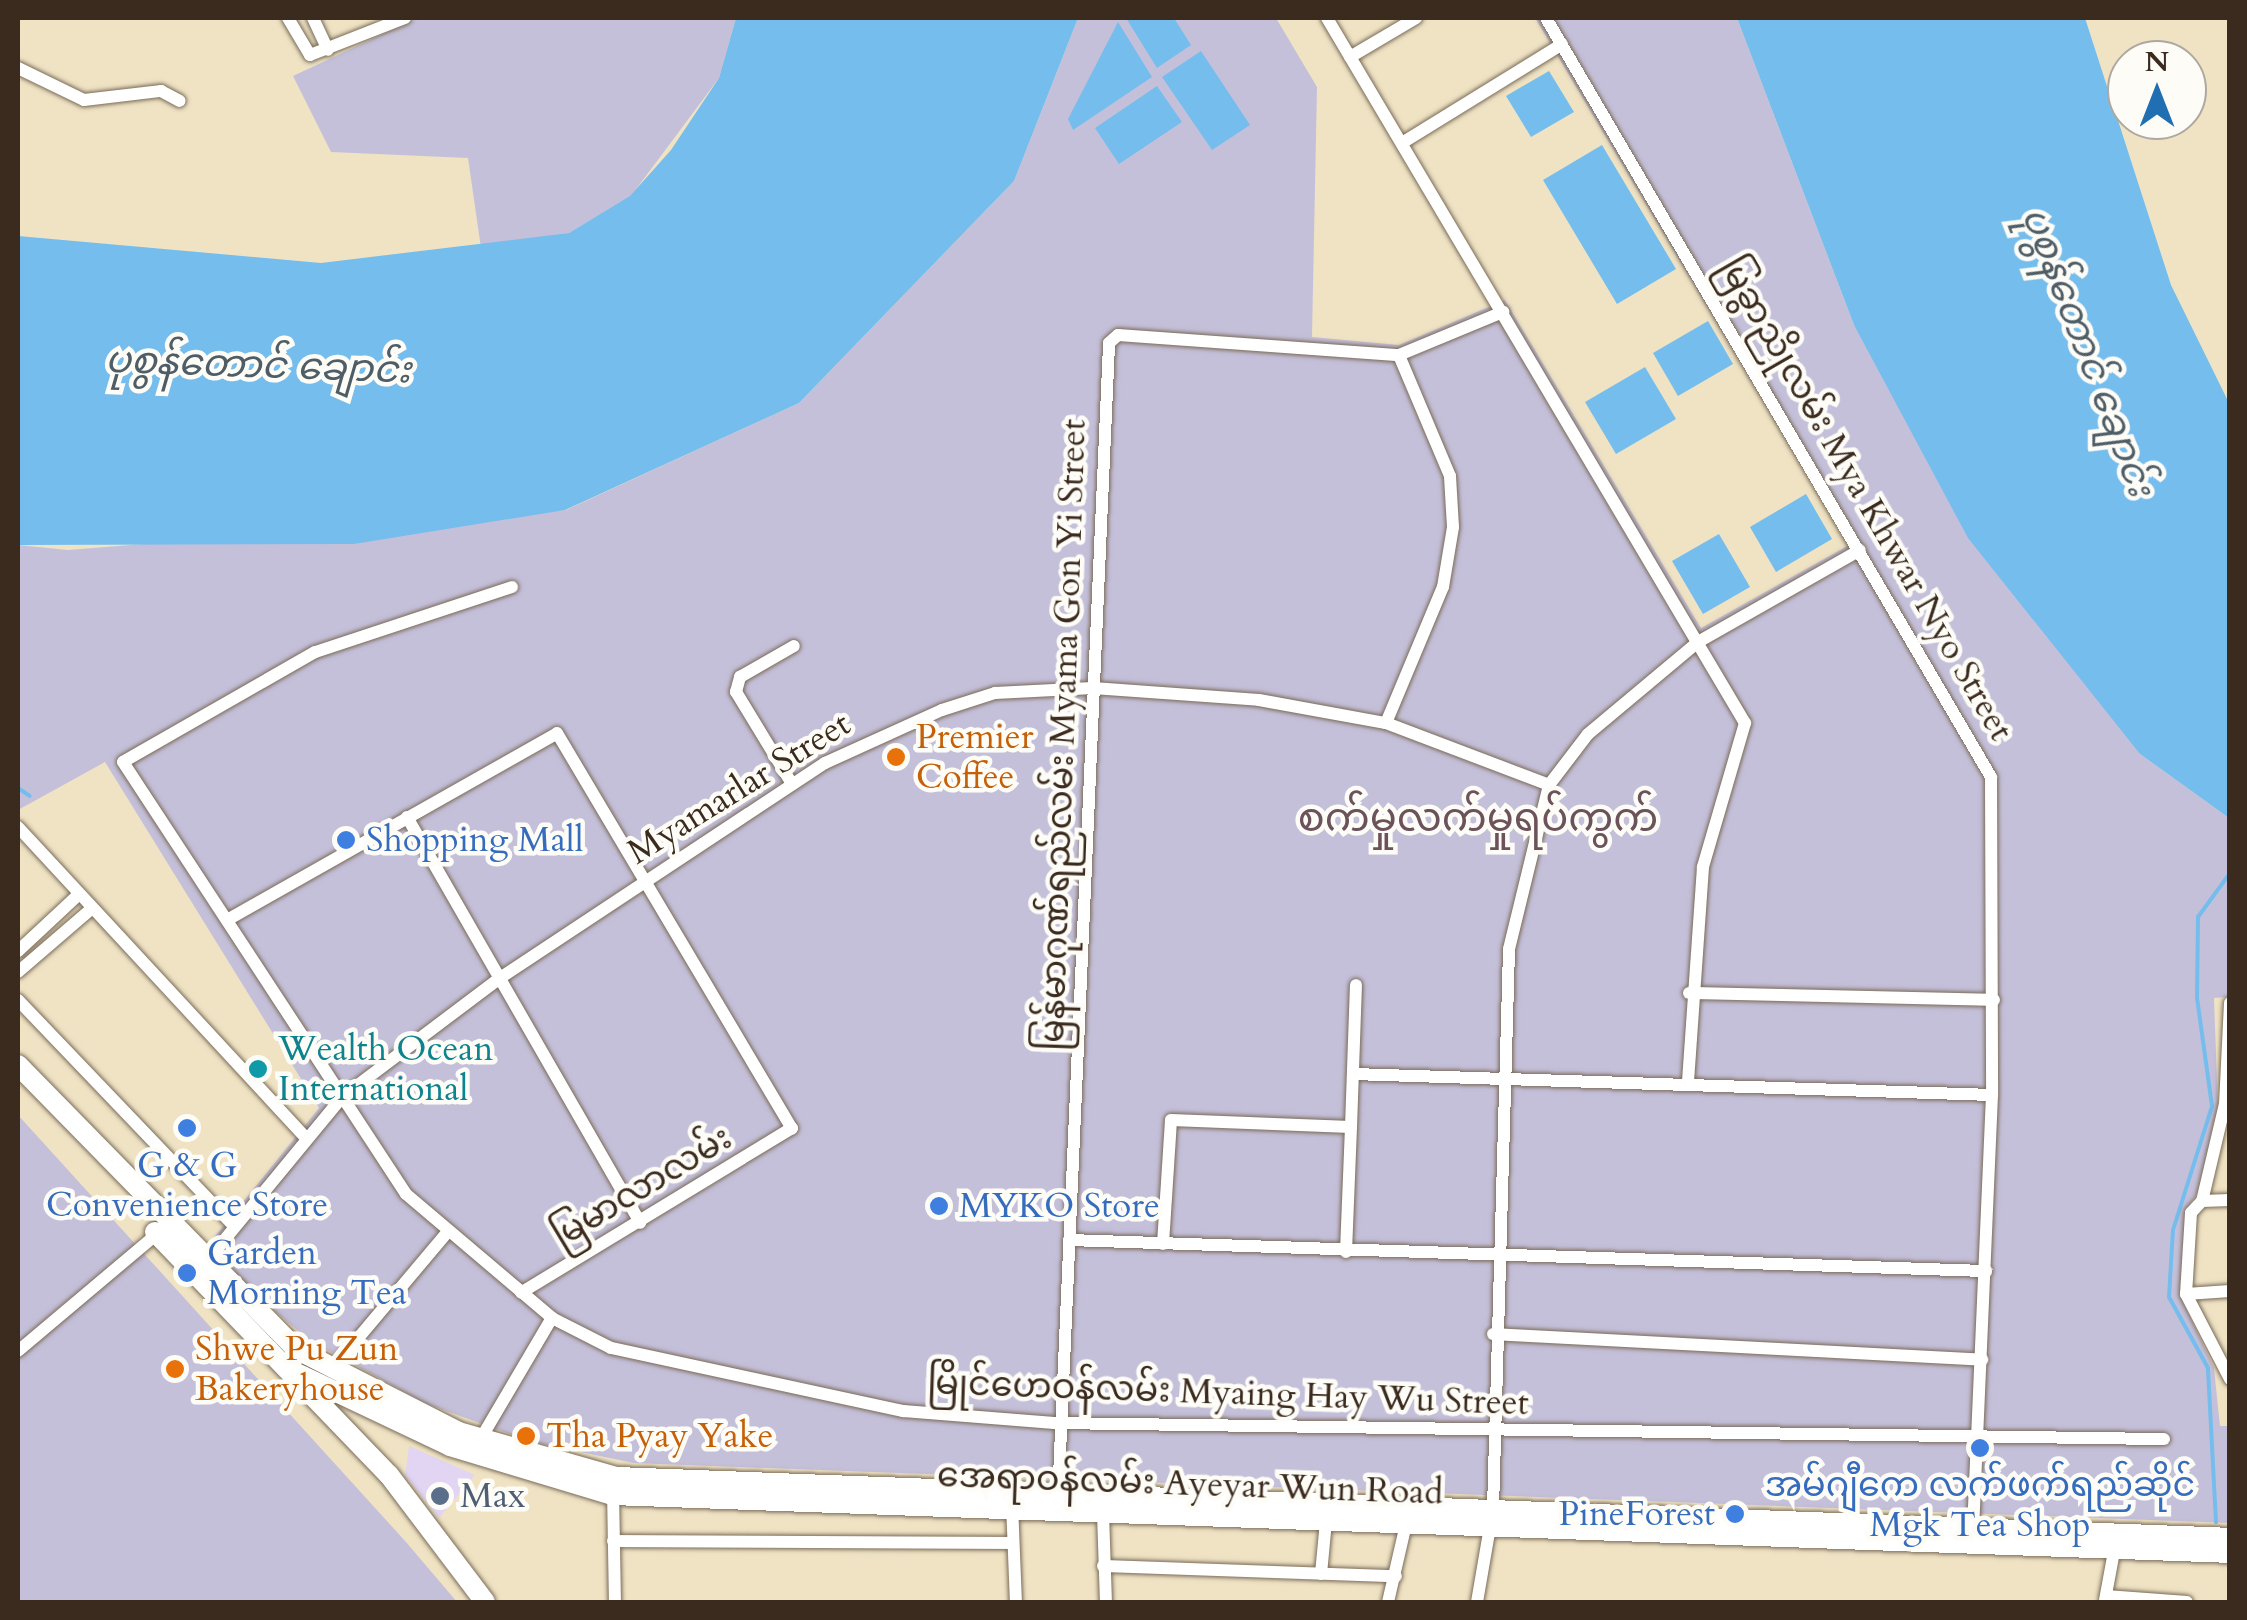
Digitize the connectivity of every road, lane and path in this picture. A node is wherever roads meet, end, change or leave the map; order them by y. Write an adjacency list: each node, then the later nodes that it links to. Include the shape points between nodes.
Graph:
1 (288, 18): 8 (street, via 310,56)
2 (313, 18): 8 (street)
3 (405, 18): 8 (street)
4 (1326, 18): 9 (street)
5 (1416, 18): 9 (street)
6 (1546, 18): 7 (street, မြခွာညိုလမ်း Mya Khwar Nyo Street)
7 (1562, 44): 12 (street); 15 (street, မြခွာညိုလမ်း Mya Khwar Nyo Street)
8 (328, 50)
9 (1350, 57): 12 (street)
10 (18, 68): 11 (street, via 84,100 161,91)
11 (180, 101)
12 (1402, 144): 13 (street)
13 (1503, 312): 14 (street); 17 (street)
14 (1399, 355): 19 (street, မြန်မာဂုဏ်ရည်လမ်း Myama Gon Yi Street, via 1118,335 1109,343); 20 (street, via 1450,476 1453,527 1443,587)
15 (1860, 550): 17 (street); 35 (street, မြခွာညိုလမ်း Mya Khwar Nyo Street, via 1992,777)
16 (512, 586): 28 (street, မြိုင်ဟေဝန်လမ်း Myaing Hay Wu Street, via 315,652 122,762)
17 (1698, 642): 22 (street, via 1588,734); 33 (street, via 1745,723 1702,867)
18 (794, 646): 21 (street, via 740,676 736,692)
19 (1093, 688): 20 (street, Myamarlar Street, via 1259,700); 21 (street, Myamarlar Street, via 995,694 942,710 857,744); 53 (street, မြန်မာဂုဏ်ရည်လမ်း Myama Gon Yi Street)
20 (1386, 723): 22 (street, Myamarlar Street)
21 (792, 784): 25 (street, Myamarlar Street)
22 (1549, 784): 39 (street, via 1509,950)
23 (407, 817): 25 (street, via 557,733); 28 (street); 31 (street)
24 (18, 827): 26 (street)
25 (650, 880): 31 (street, Myamarlar Street); 49 (street, မြမာလာလမ်း, via 792,1131)
26 (77, 896): 27 (street); 29 (street)
27 (90, 910): 30 (street); 46 (street)
28 (227, 920): 43 (street, မြိုင်ဟေဝန်လမ်း Myaing Hay Wu Street)
29 (18, 952)
30 (18, 972)
31 (500, 978): 43 (street, Myamarlar Street); 49 (street)
32 (1356, 985): 38 (street)
33 (1689, 993): 35 (street); 40 (street)
34 (18, 1000): 50 (street)
35 (1994, 1000): 42 (street, မြခွာညိုလမ်း Mya Khwar Nyo Street)
36 (2230, 1003): 44 (street)
37 (18, 1065): 57 (main road)
38 (1353, 1074): 39 (street); 45 (street)
39 (1504, 1080): 40 (street); 56 (street)
40 (1688, 1083): 42 (street)
41 (18, 1084): 51 (main road)
42 (1992, 1094): 58 (street, မြခွာညိုလမ်း Mya Khwar Nyo Street)
43 (342, 1096): 46 (street, Myamarlar Street); 52 (street, မြိုင်ဟေဝန်လမ်း Myaing Hay Wu Street, via 406,1194)
44 (2227, 1104): 48 (street)
45 (1351, 1127): 54 (street, via 1171,1120); 55 (street)
46 (305, 1137): 50 (street, Myamarlar Street)
47 (2230, 1200): 48 (street)
48 (2202, 1201): 61 (street, via 2191,1213)
49 (640, 1223): 60 (street, မြမာလာလမ်း)
50 (233, 1225): 57 (street, Myamarlar Street)
51 (157, 1234): 57 (main road); 64 (street)
52 (446, 1234): 60 (street, မြိုင်ဟေဝန်လမ်း Myaing Hay Wu Street); 67 (street)
53 (1069, 1240): 54 (street); 70 (street, မြန်မာဂုဏ်ရည်လမ်း Myama Gon Yi Street)
54 (1163, 1244): 55 (street)
55 (1346, 1252): 56 (street)
56 (1497, 1256): 58 (street); 63 (street)
57 (199, 1268): 65 (main road)
58 (1986, 1271): 66 (street, မြခွာညိုလမ်း Mya Khwar Nyo Street)
59 (2230, 1292): 61 (street)
60 (521, 1293): 62 (street, မြိုင်ဟေဝန်လမ်း Myaing Hay Wu Street)
61 (2186, 1294): 68 (street)
62 (552, 1318): 70 (street, မြိုင်ဟေဝန်လမ်း Myaing Hay Wu Street, via 611,1348 800,1392); 73 (street)
63 (1493, 1334): 66 (street); 71 (street)
64 (18, 1351)
65 (289, 1360): 67 (main road); 69 (main road); 92 (main road, via 390,1475)
66 (1982, 1360): 74 (street, မြခွာညိုလမ်း Mya Khwar Nyo Street)
67 (333, 1368): 69 (main road)
68 (2230, 1378)
69 (421, 1423): 73 (main road, အေရာဝန်လမ်း Ayeyar Wun Road); 75 (main road, အေရာဝန်လမ်း Ayeyar Wun Road)
70 (1055, 1423): 71 (street, မြိုင်ဟေဝန်လမ်း Myaing Hay Wu Street); 77 (street, မြန်မာဂုဏ်ရည်လမ်း Myama Gon Yi Street)
71 (1492, 1434): 74 (street, မြိုင်ဟေဝန်လမ်း Myaing Hay Wu Street); 79 (street)
72 (2164, 1439): 74 (street, မြိုင်ဟေဝန်လမ်း Myaing Hay Wu Street)
73 (480, 1440): 75 (main road, အေရာဝန်လမ်း Ayeyar Wun Road)
74 (1978, 1440): 82 (street, မြခွာညိုလမ်း Mya Khwar Nyo Street)
75 (614, 1486): 76 (main road, အေရာဝန်လမ်း Ayeyar Wun Road); 85 (street)
76 (1012, 1501): 77 (main road, အေရာဝန်လမ်း Ayeyar Wun Road); 86 (street)
77 (1057, 1503): 78 (main road, အေရာဝန်လမ်း Ayeyar Wun Road); 79 (main road, အေရာဝန်လမ်း Ayeyar Wun Road)
78 (1103, 1513): 80 (main road, အေရာဝန်လမ်း Ayeyar Wun Road); 88 (street)
79 (1492, 1518): 81 (main road, အေရာဝန်လမ်း Ayeyar Wun Road); 82 (main road, အေရာဝန်လမ်း Ayeyar Wun Road); 97 (street)
80 (1326, 1521): 81 (main road, အေရာဝန်လမ်း Ayeyar Wun Road); 89 (street)
81 (1406, 1524): 90 (street)
82 (1972, 1537): 84 (main road, အေရာဝန်လမ်း Ayeyar Wun Road)
83 (2230, 1538): 84 (main road)
84 (2115, 1541): 87 (main road); 91 (street)
85 (613, 1542): 86 (street); 93 (street)
86 (1012, 1543): 94 (street)
87 (2230, 1554)
88 (1103, 1566): 89 (street); 95 (street)
89 (1321, 1574): 90 (street)
90 (1396, 1576): 96 (street)
91 (2105, 1599): 98 (street)
92 (485, 1602)
93 (615, 1602)
94 (1016, 1602)
95 (1106, 1602)
96 (1388, 1602)
97 (1477, 1602)
98 (2187, 1602)

